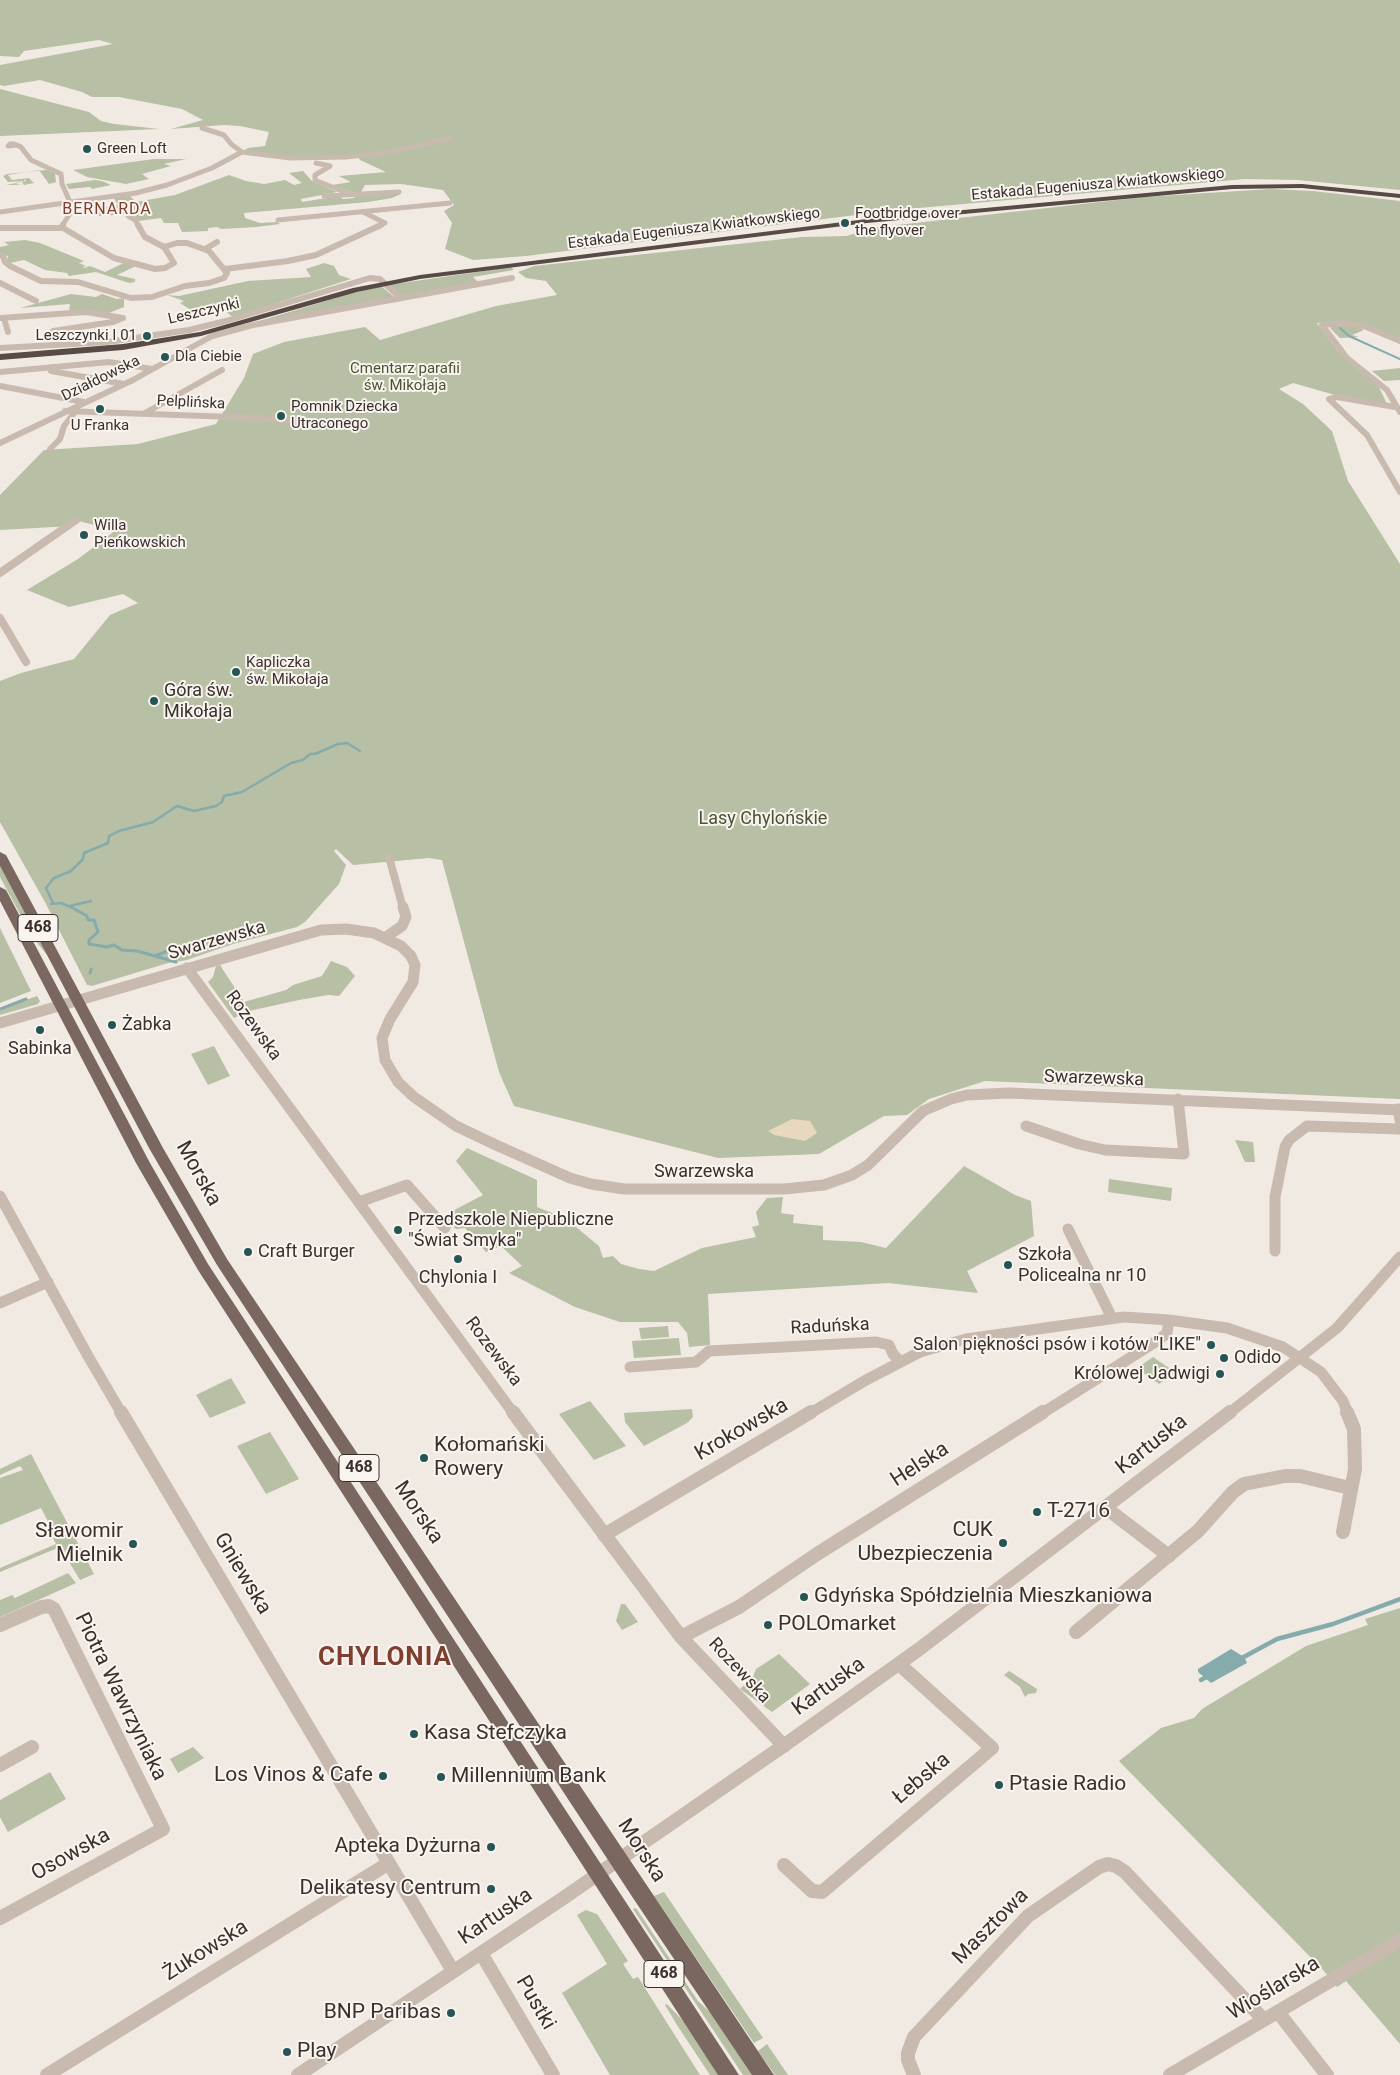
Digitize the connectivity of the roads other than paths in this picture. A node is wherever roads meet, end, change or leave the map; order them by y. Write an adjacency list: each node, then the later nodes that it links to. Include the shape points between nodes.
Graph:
1 (202, 128): 4 (street, via 224,135 232,146)
2 (451, 138): 5 (street, via 358,156)
3 (7, 146): 10 (street, via 24,151 34,162 60,173)
4 (242, 152): 5 (street); 10 (street, via 166,186 126,196)
5 (276, 157): 7 (street, via 329,165 315,175 315,180)
6 (399, 192): 7 (street)
7 (350, 194): 9 (street)
8 (1400, 195): 25 (highway, Estakada Eugeniusza Kwiatkowskiego, via 1302,186 1230,186 980,208 440,274)
9 (324, 196)
10 (71, 203): 12 (street); 17 (street, via 72,212)
11 (450, 203): 13 (street)
12 (0, 212)
13 (363, 212): 15 (street); 22 (street, via 385,223 316,255)
14 (128, 216): 19 (street, via 135,220 145,236)
15 (278, 220)
16 (0, 228): 17 (street)
17 (61, 228): 19 (street, via 116,259 151,268 165,268 174,263)
18 (217, 242): 20 (street)
19 (164, 247): 20 (street, via 182,242)
20 (205, 249): 22 (street)
21 (0, 255): 22 (street, via 8,264 41,281 78,282 126,297 152,297 184,286 209,283 226,276)
22 (225, 269)
23 (512, 278): 26 (street, Leszczynki)
24 (0, 283): 27 (street)
25 (363, 287): 33 (highway, Estakada Eugeniusza Kwiatkowskiego, via 190,333 97,346); 33 (highway, Estakada Eugeniusza Kwiatkowskiego, via 201,334 137,345 44,354)
26 (400, 298): 31 (street, Leszczynki, via 252,325); 33 (street, Leszczynki, via 379,278 370,278 189,330)
27 (36, 301)
28 (2, 318): 29 (street, via 86,312 123,318); 30 (street)
29 (53, 331)
30 (8, 332)
31 (212, 336): 35 (street, Działdowska)
32 (1400, 340): 41 (street, via 1364,326 1344,323 1322,325 1348,358 1387,390)
33 (0, 353)
34 (45, 368): 35 (street, via 109,362); 37 (street); 38 (street)
35 (152, 369): 38 (street, Działdowska)
36 (222, 370): 44 (street)
37 (0, 372)
38 (124, 384): 40 (street, Działdowska)
39 (0, 386): 40 (street)
40 (84, 402): 42 (street, Działdowska)
41 (1398, 410): 48 (street, via 1338,397 1329,399 1367,435)
42 (64, 411): 43 (street, Pelplińska); 46 (street, Działdowska)
43 (74, 413): 44 (street, Pelplińska); 47 (street, via 64,426 60,439)
44 (145, 413): 45 (street, Pelplińska)
45 (316, 423)
46 (0, 442)
47 (50, 449)
48 (1400, 492)
49 (76, 520): 50 (street)
50 (0, 573)
51 (0, 618): 52 (street)
52 (26, 662)
53 (0, 855): 58 (main road, Morska / 468)
54 (390, 857): 56 (street, via 406,917 402,926)
55 (0, 890): 58 (main road, Morska / 468)
56 (386, 937): 57 (street, Swarzewska, via 357,930 321,930); 60 (street, Swarzewska, via 407,951 415,966 413,982 382,1038 385,1060 398,1082 456,1126 554,1172 590,1184 651,1190 784,1189 824,1185 868,1166 923,1111 967,1095 1010,1093)
57 (187, 968): 58 (street, Swarzewska); 65 (street, Rozewska)
58 (68, 1003): 59 (street, Swarzewska); 90 (main road, Morska / 468, via 222,1262); 93 (main road, Morska / 468, via 164,1202 203,1267)
59 (0, 1023)
60 (1178, 1099): 61 (street, Swarzewska); 62 (street, via 1184,1154 1106,1150)
61 (1399, 1113)
62 (1026, 1126)
63 (1400, 1129): 68 (street, via 1307,1126 1289,1140 1275,1197)
64 (0, 1196): 70 (street, Gniewska)
65 (359, 1202): 66 (street, via 407,1185); 80 (street, Rozewska)
66 (445, 1228)
67 (1068, 1228): 72 (street)
68 (1276, 1251)
69 (1400, 1257): 74 (street, Kartuska, via 1337,1328)
70 (48, 1282): 71 (street); 91 (street, Gniewska, via 88,1356)
71 (0, 1303)
72 (1112, 1318): 73 (street); 75 (street, via 955,1341)
73 (1169, 1320): 74 (street, via 1244,1333 1283,1347); 84 (street, Helska, via 1167,1333 1160,1339 817,1554 739,1607)
74 (1301, 1358): 77 (street, via 1325,1376 1351,1418 1356,1452); 78 (street, Kartuska)
75 (900, 1361): 76 (street, Raduńska, via 889,1345 876,1342 709,1351 696,1362); 80 (street, Krokowska)
76 (630, 1368)
77 (1350, 1488): 79 (street); 81 (street, via 1300,1476 1244,1484 1232,1492 1198,1531)
78 (1106, 1508): 81 (street); 85 (street, Kartuska)
79 (1343, 1532)
80 (604, 1535): 84 (street, Rozewska)
81 (1170, 1556): 83 (street)
82 (0, 1625): 89 (street, Piotra Wawrzyniaka, via 41,1607 54,1609)
83 (1076, 1632)
84 (681, 1637): 86 (street, Rozewska)
85 (898, 1664): 86 (street, Kartuska); 92 (street, Łebska, via 992,1748 822,1892 812,1891)
86 (784, 1746): 90 (street, Kartuska)
87 (32, 1747): 88 (street)
88 (0, 1765)
89 (163, 1829): 94 (street, Osowska)
90 (619, 1860): 93 (street, Kartuska); 104 (main road, Morska / 468)
91 (389, 1863): 97 (street, Gniewska); 100 (street, Żukowska)
92 (784, 1865)
93 (598, 1874): 96 (street, Kartuska); 103 (main road, Morska / 468)
94 (0, 1918)
95 (1400, 1940): 98 (street, Wioślarska)
96 (481, 1953): 97 (street, Kartuska); 102 (street, Pustki)
97 (453, 1971): 101 (street, Kartuska)
98 (1278, 2012): 99 (street, Wioślarska); 107 (street)
99 (1264, 2020): 105 (street, Masztowa, via 1125,1872 1108,1864 1028,1916 914,2037 908,2052 909,2066); 106 (street, Wioślarska)
100 (47, 2075)
101 (298, 2075)
102 (553, 2075)
103 (730, 2075)
104 (764, 2075)
105 (914, 2075)
106 (1170, 2075)
107 (1327, 2075)

